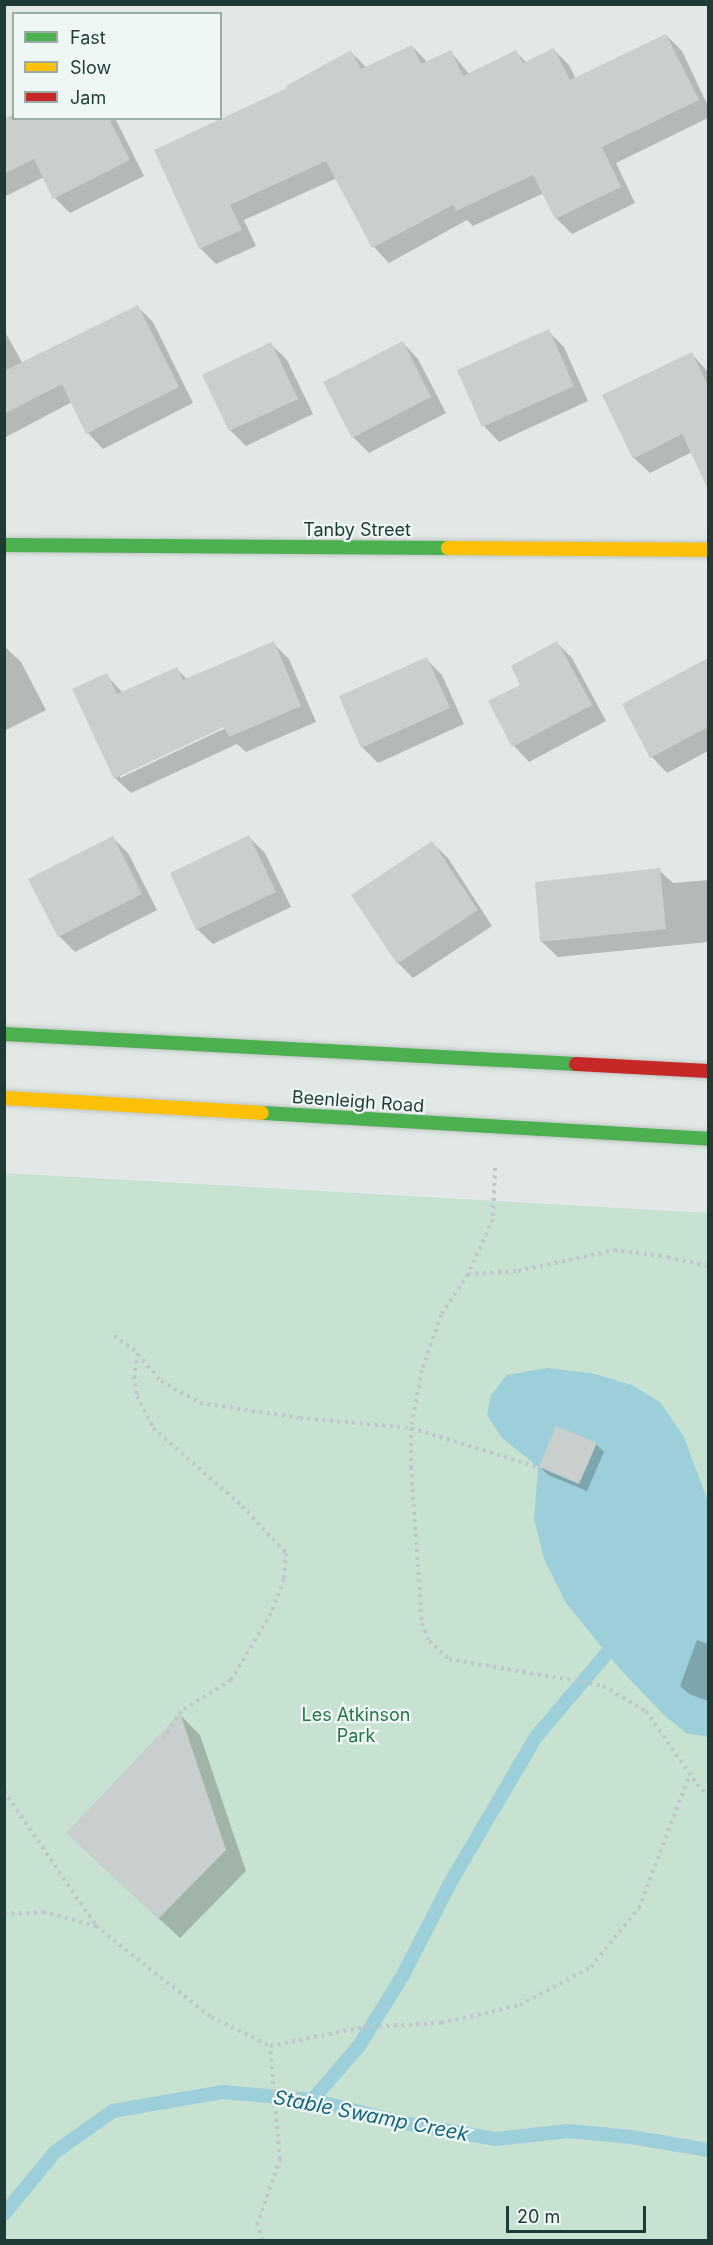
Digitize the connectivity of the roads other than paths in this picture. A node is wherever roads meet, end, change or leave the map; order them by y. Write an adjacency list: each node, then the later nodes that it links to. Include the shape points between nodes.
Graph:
1 (4, 545): 2 (main road, Tanby Street)
2 (708, 550)
3 (4, 1034): 4 (main road)
4 (708, 1071)
5 (4, 1098): 6 (main road, Beenleigh Road)
6 (708, 1139)

